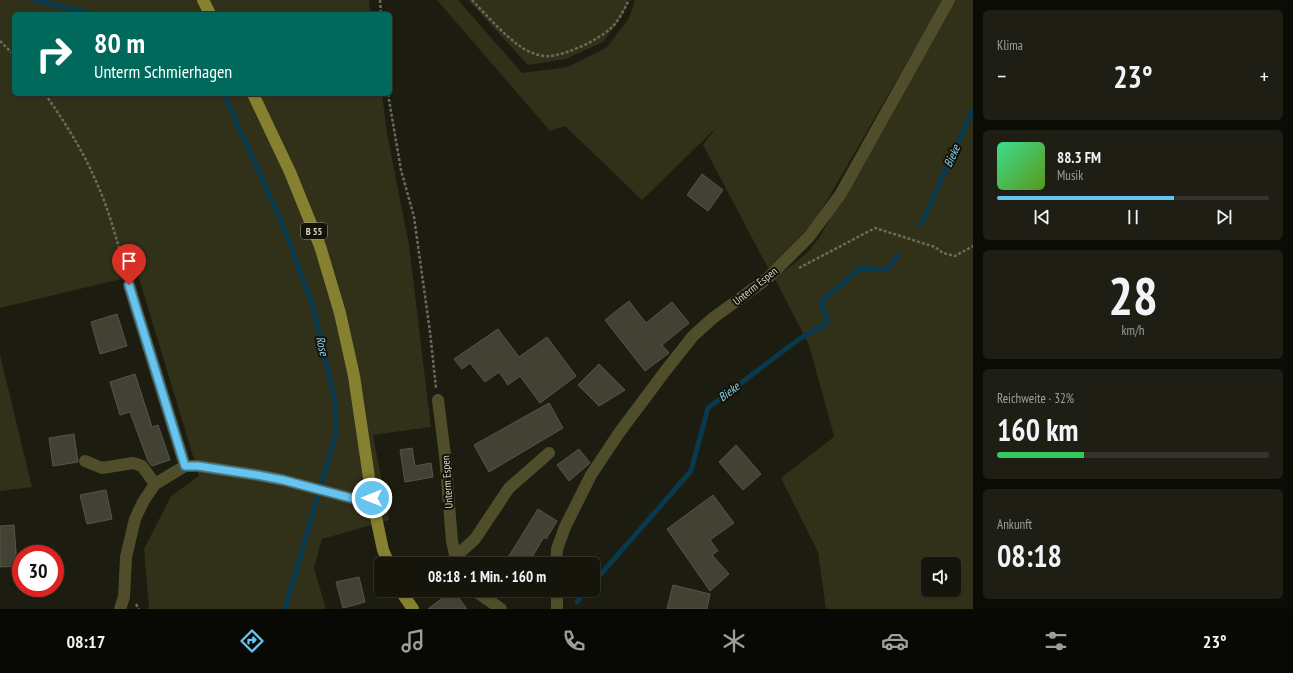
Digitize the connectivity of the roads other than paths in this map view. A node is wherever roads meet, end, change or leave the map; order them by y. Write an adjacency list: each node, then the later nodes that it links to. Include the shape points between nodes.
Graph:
1 (203, 0): 3 (main road)
2 (949, 0): 15 (street, Unterm Espen, via 840,195 810,237 768,278 713,318 693,336 666,370 591,475 566,527)
3 (209, 12)
4 (254, 96): 11 (main road, B 55, via 290,172 320,246 340,313 354,376)
5 (129, 285): 9 (street)
6 (438, 400): 13 (street, Unterm Espen, via 450,526)
7 (549, 453): 14 (street, via 509,488 475,539)
8 (85, 461): 10 (street, via 102,468 133,463 142,466)
9 (185, 466): 10 (street); 11 (street, via 283,480 351,498)
10 (155, 484): 19 (street, via 136,519 126,557 124,597)
11 (372, 498): 12 (main road, B 55)
12 (386, 557)
13 (455, 557)
14 (459, 557)
15 (556, 557)
16 (405, 597): 20 (main road)
17 (484, 597): 21 (street)
18 (557, 597): 22 (street)
19 (120, 609)
20 (413, 609)
21 (501, 609)
22 (558, 609)

